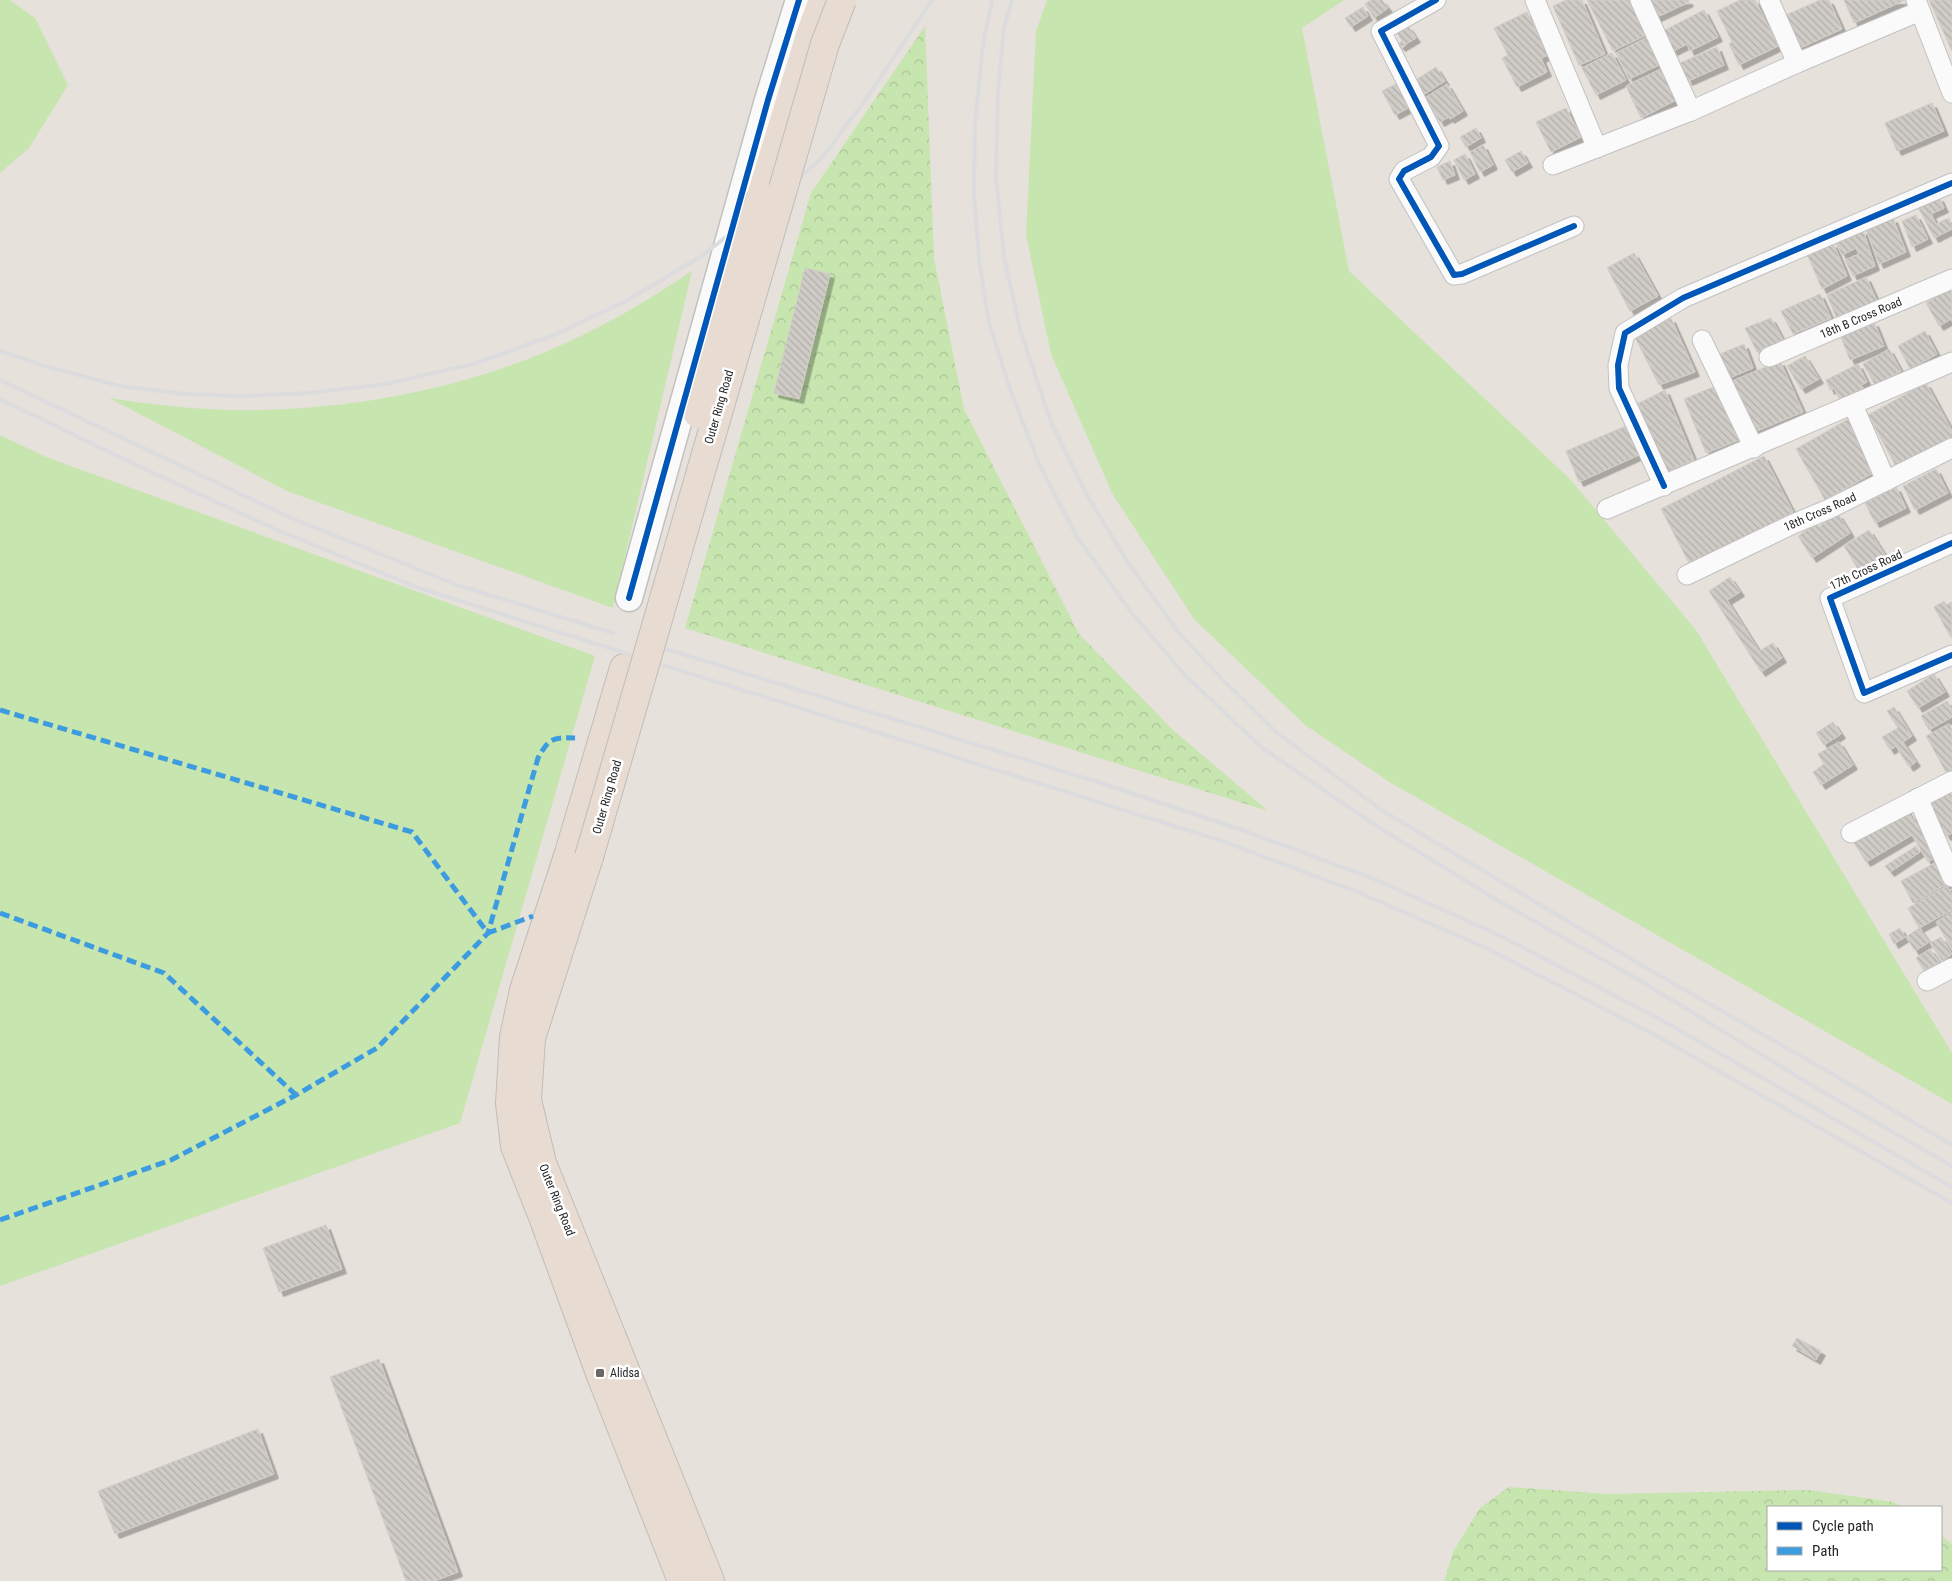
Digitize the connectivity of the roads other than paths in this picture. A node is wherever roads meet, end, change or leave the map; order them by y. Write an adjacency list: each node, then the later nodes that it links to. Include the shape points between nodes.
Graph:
1 (800, 0): 28 (street, via 768,100)
2 (823, 0): 33 (highway, Outer Ring Road, bridge, via 725,311 658,565 624,668)
3 (842, 0): 33 (highway, Outer Ring Road, bridge, via 825,44)
4 (1436, 0): 15 (street, via 1381,32 1439,146 1432,156 1404,171 1399,179 1454,275)
5 (1535, 0): 12 (street)
6 (1640, 0): 11 (street)
7 (1769, 0): 9 (street)
8 (1918, 6): 9 (street); 10 (street)
9 (1797, 63): 11 (street)
10 (1952, 93)
11 (1691, 111): 12 (street)
12 (1597, 148): 13 (street)
13 (1553, 165)
14 (1952, 183): 24 (street, via 1683,298 1625,333 1618,365 1618,388)
15 (1574, 226)
16 (1952, 279): 18 (street, 18th B Cross Road)
17 (1702, 340): 21 (street)
18 (1769, 357)
19 (1952, 362): 20 (street)
20 (1853, 405): 21 (street); 23 (street)
21 (1754, 448): 24 (street)
22 (1952, 448): 23 (street, 18th Cross Road)
23 (1886, 481): 27 (street, 18th Cross Road)
24 (1664, 486): 25 (street)
25 (1607, 509)
26 (1952, 544): 29 (street, 17th Cross Road, via 1830,598 1864,693)
27 (1687, 575)
28 (629, 598)
29 (1952, 655)
30 (1952, 781): 31 (street)
31 (1918, 798): 32 (street); 34 (street)
32 (1851, 833)
33 (579, 855): 37 (highway, Outer Ring Road, via 524,990 514,1036 510,1104 515,1146); 38 (highway, Outer Ring Road, via 531,1038 527,1100 542,1163)
34 (1952, 877)
35 (1952, 968): 36 (street)
36 (1927, 981)
37 (682, 1581)
38 (710, 1581)

